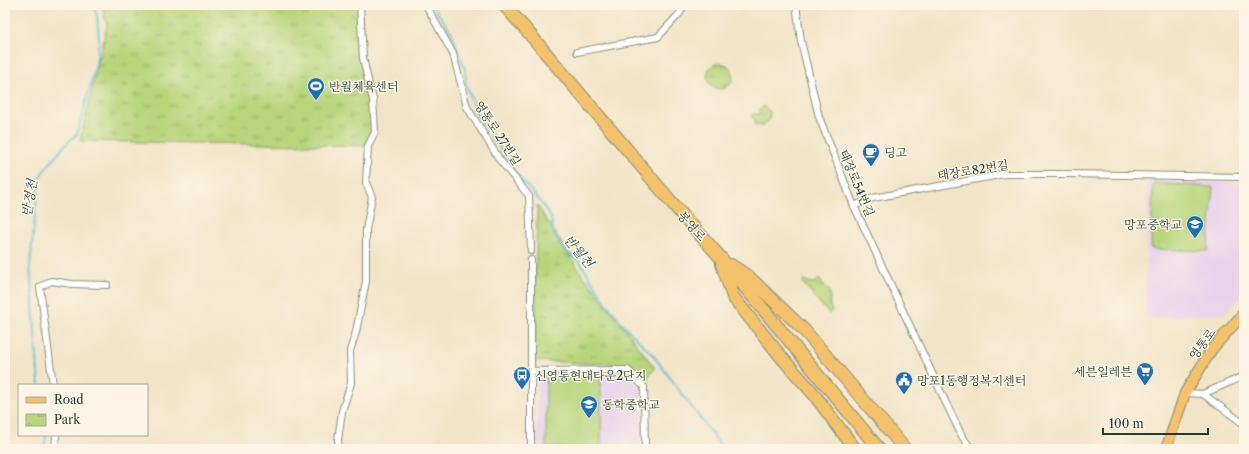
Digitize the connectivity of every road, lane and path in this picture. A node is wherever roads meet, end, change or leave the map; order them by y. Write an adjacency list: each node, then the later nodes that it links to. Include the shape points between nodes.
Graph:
1 (360, 5): 22 (street, via 363,58 373,100 376,132 368,146 366,183 372,197 366,230 366,281 350,351 351,383 342,411)
2 (426, 5): 9 (street, 영통로 27번길, via 453,54 467,107 499,159 529,196)
3 (504, 5): 10 (highway, 봉영로)
4 (684, 5): 6 (street, via 658,37)
5 (796, 5): 8 (street, 태장로54번길, via 801,41 819,117)
6 (578, 52)
7 (1244, 178): 8 (street, 태장로82번길, via 1005,174 873,198)
8 (854, 206): 28 (street, 태장로54번길, via 962,436)
9 (531, 251)
10 (720, 257): 25 (highway, via 733,297); 26 (highway, 봉영로); 27 (highway, via 749,277 804,330)
11 (531, 260): 14 (street)
12 (107, 285): 16 (street, via 51,282 40,287)
13 (1244, 313): 17 (main road, 영통로, via 1212,349)
14 (531, 371): 23 (street); 24 (street, via 628,370 644,387)
15 (1244, 376): 18 (street)
16 (53, 384)
17 (1186, 393): 18 (street); 29 (main road, 영통로)
18 (1203, 394): 19 (street)
19 (1244, 424)
20 (56, 436): 21 (street)
21 (55, 449)
22 (339, 449)
23 (531, 449)
24 (644, 449)
25 (855, 449)
26 (879, 449)
27 (904, 449)
28 (971, 449)
29 (1166, 449)

